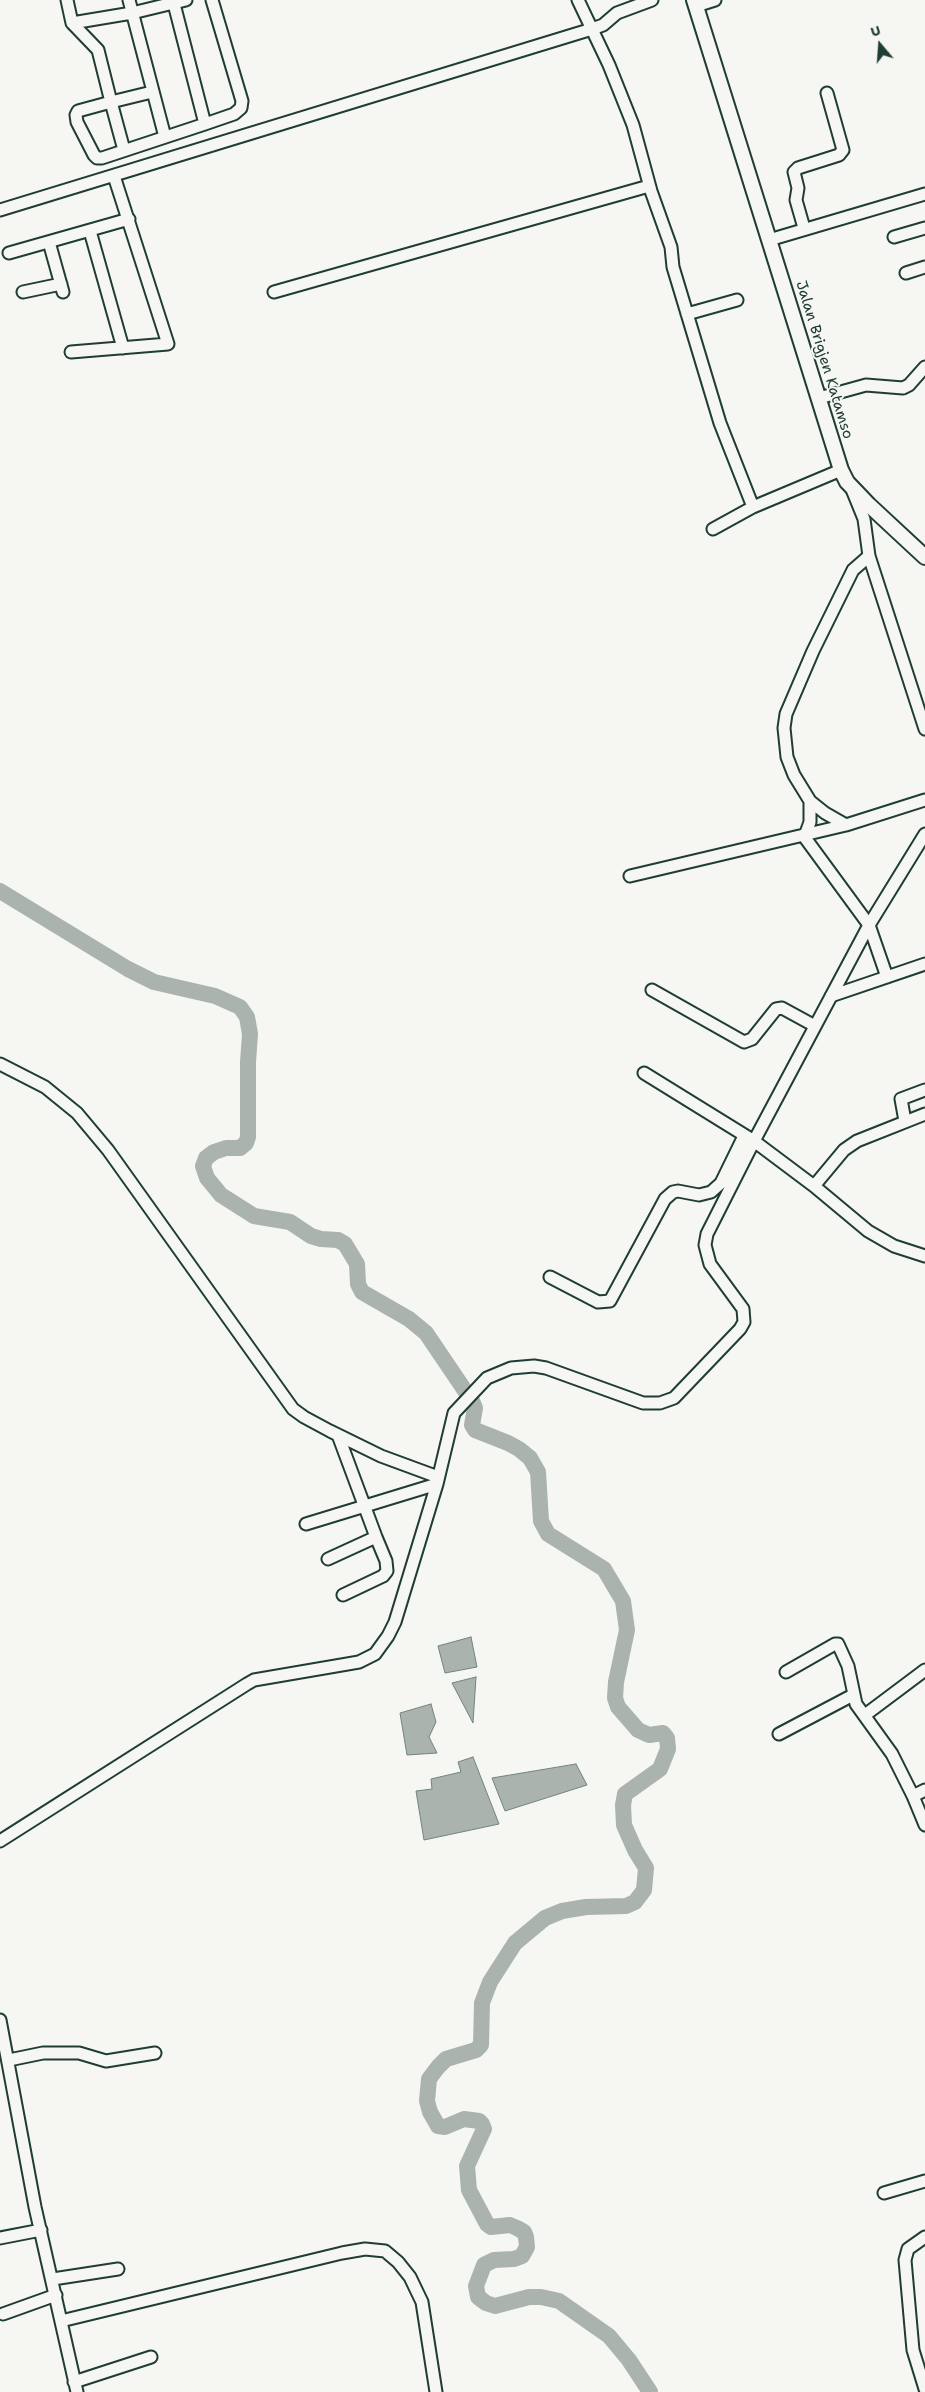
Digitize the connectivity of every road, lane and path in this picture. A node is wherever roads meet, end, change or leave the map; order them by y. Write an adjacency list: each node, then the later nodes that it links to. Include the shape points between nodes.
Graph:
1 (67, 0): 11 (street)
2 (129, 0): 10 (street)
3 (186, 0): 8 (street)
4 (212, 0): 16 (street, via 242,104 234,114)
5 (578, 0): 12 (street)
6 (652, 0): 12 (street, via 617,13)
7 (715, 0): 9 (street)
8 (173, 2): 10 (street); 16 (street)
9 (695, 3): 28 (main road, Jalan Brigjen Katamso)
10 (132, 13): 11 (street); 13 (street)
11 (72, 23): 15 (street, via 98,50)
12 (592, 30): 19 (street); 20 (street, via 623,99)
13 (152, 92): 15 (street); 17 (street)
14 (827, 92): 24 (street, via 844,150 834,158 795,170 796,200)
15 (111, 102): 18 (street); 18 (street, via 78,111 77,122 97,158)
16 (205, 124): 17 (street)
17 (165, 137): 18 (street)
18 (124, 150)
19 (114, 176): 22 (street); 23 (street)
20 (649, 186): 34 (street); 36 (street, via 671,246 673,267)
21 (925, 194): 24 (street)
22 (0, 210)
23 (129, 220): 26 (street); 37 (street, via 168,344)
24 (804, 228): 28 (street)
25 (925, 228): 27 (street)
26 (90, 231): 29 (street); 37 (street)
27 (894, 237)
28 (769, 240): 40 (main road, Jalan Brigjen Katamso)
29 (48, 242): 30 (street); 33 (street, via 62,288)
30 (9, 253)
31 (925, 267): 32 (street)
32 (906, 273)
33 (23, 292)
34 (274, 292)
35 (738, 300): 36 (street)
36 (687, 314): 42 (street, via 720,422)
37 (123, 348): 38 (street)
38 (71, 352)
39 (925, 367): 40 (street, via 903,388 866,385)
40 (819, 398): 41 (main road, Jalan Brigjen Katamso)
41 (844, 476): 42 (street); 44 (street, Jalan Brigjen Katamso, via 864,519); 45 (main road, via 869,505)
42 (752, 507): 43 (street)
43 (713, 529)
44 (869, 556): 46 (street, Jalan Brigjen Katamso); 48 (street, via 853,570 813,650 786,714 787,757)
45 (925, 557)
46 (925, 729)
47 (925, 800): 49 (street)
48 (810, 801): 49 (street); 50 (street, via 810,822)
49 (846, 825): 50 (street)
50 (804, 834): 52 (street); 53 (street)
51 (925, 834): 53 (street)
52 (630, 876)
53 (870, 925): 55 (street); 57 (street)
54 (925, 964): 55 (street)
55 (887, 977): 57 (street)
56 (652, 990): 58 (street, via 744,1042 752,1039 776,1009 782,1008)
57 (831, 996): 58 (street)
58 (815, 1026): 64 (street)
59 (0, 1064): 68 (street, via 45,1087 77,1114 108,1150 293,1409)
60 (644, 1073): 64 (street)
61 (925, 1090): 63 (street, via 901,1099)
62 (925, 1114): 63 (street)
63 (905, 1121): 65 (street, via 857,1140 844,1150)
64 (749, 1138): 65 (street); 67 (street, via 721,1183 711,1192 699,1195 678,1191 665,1199 610,1301 598,1302); 69 (street, via 705,1245 710,1264 743,1308 744,1322 740,1329 674,1398 660,1403 643,1403 534,1366 511,1368 486,1378 454,1413)
65 (814, 1186): 66 (street, via 868,1231 894,1246)
66 (925, 1256)
67 (550, 1276)
68 (338, 1435): 69 (street); 70 (street)
69 (438, 1481): 70 (street); 83 (street, via 395,1622 375,1654 359,1662 254,1680)
70 (364, 1506): 71 (street); 72 (street)
71 (306, 1524)
72 (376, 1537): 73 (street); 74 (street, via 387,1571)
73 (328, 1558)
74 (343, 1595)
75 (925, 1670): 78 (street)
76 (786, 1672): 77 (street, via 837,1644 848,1666)
77 (854, 1695): 78 (street, via 856,1704); 79 (street)
78 (865, 1715): 81 (street, via 892,1754)
79 (779, 1734)
80 (925, 1790): 81 (street)
81 (914, 1796): 82 (street)
82 (925, 1825)
83 (0, 1841)
84 (0, 2020): 86 (street)
85 (156, 2053): 86 (street, via 106,2061 79,2054 44,2053)
86 (9, 2060): 89 (street)
87 (925, 2181): 88 (street)
88 (884, 2193)
89 (41, 2230): 90 (street); 93 (street)
90 (0, 2238)
91 (925, 2238): 99 (street, via 908,2249 905,2260 913,2350)
92 (118, 2269): 93 (street)
93 (53, 2279): 94 (street)
94 (56, 2295): 95 (street); 96 (street)
95 (3, 2314)
96 (61, 2321): 98 (street); 100 (street, via 342,2253 365,2249 385,2251 410,2277 422,2302)
97 (151, 2357): 98 (street)
98 (75, 2387)
99 (925, 2389)
100 (436, 2392)

